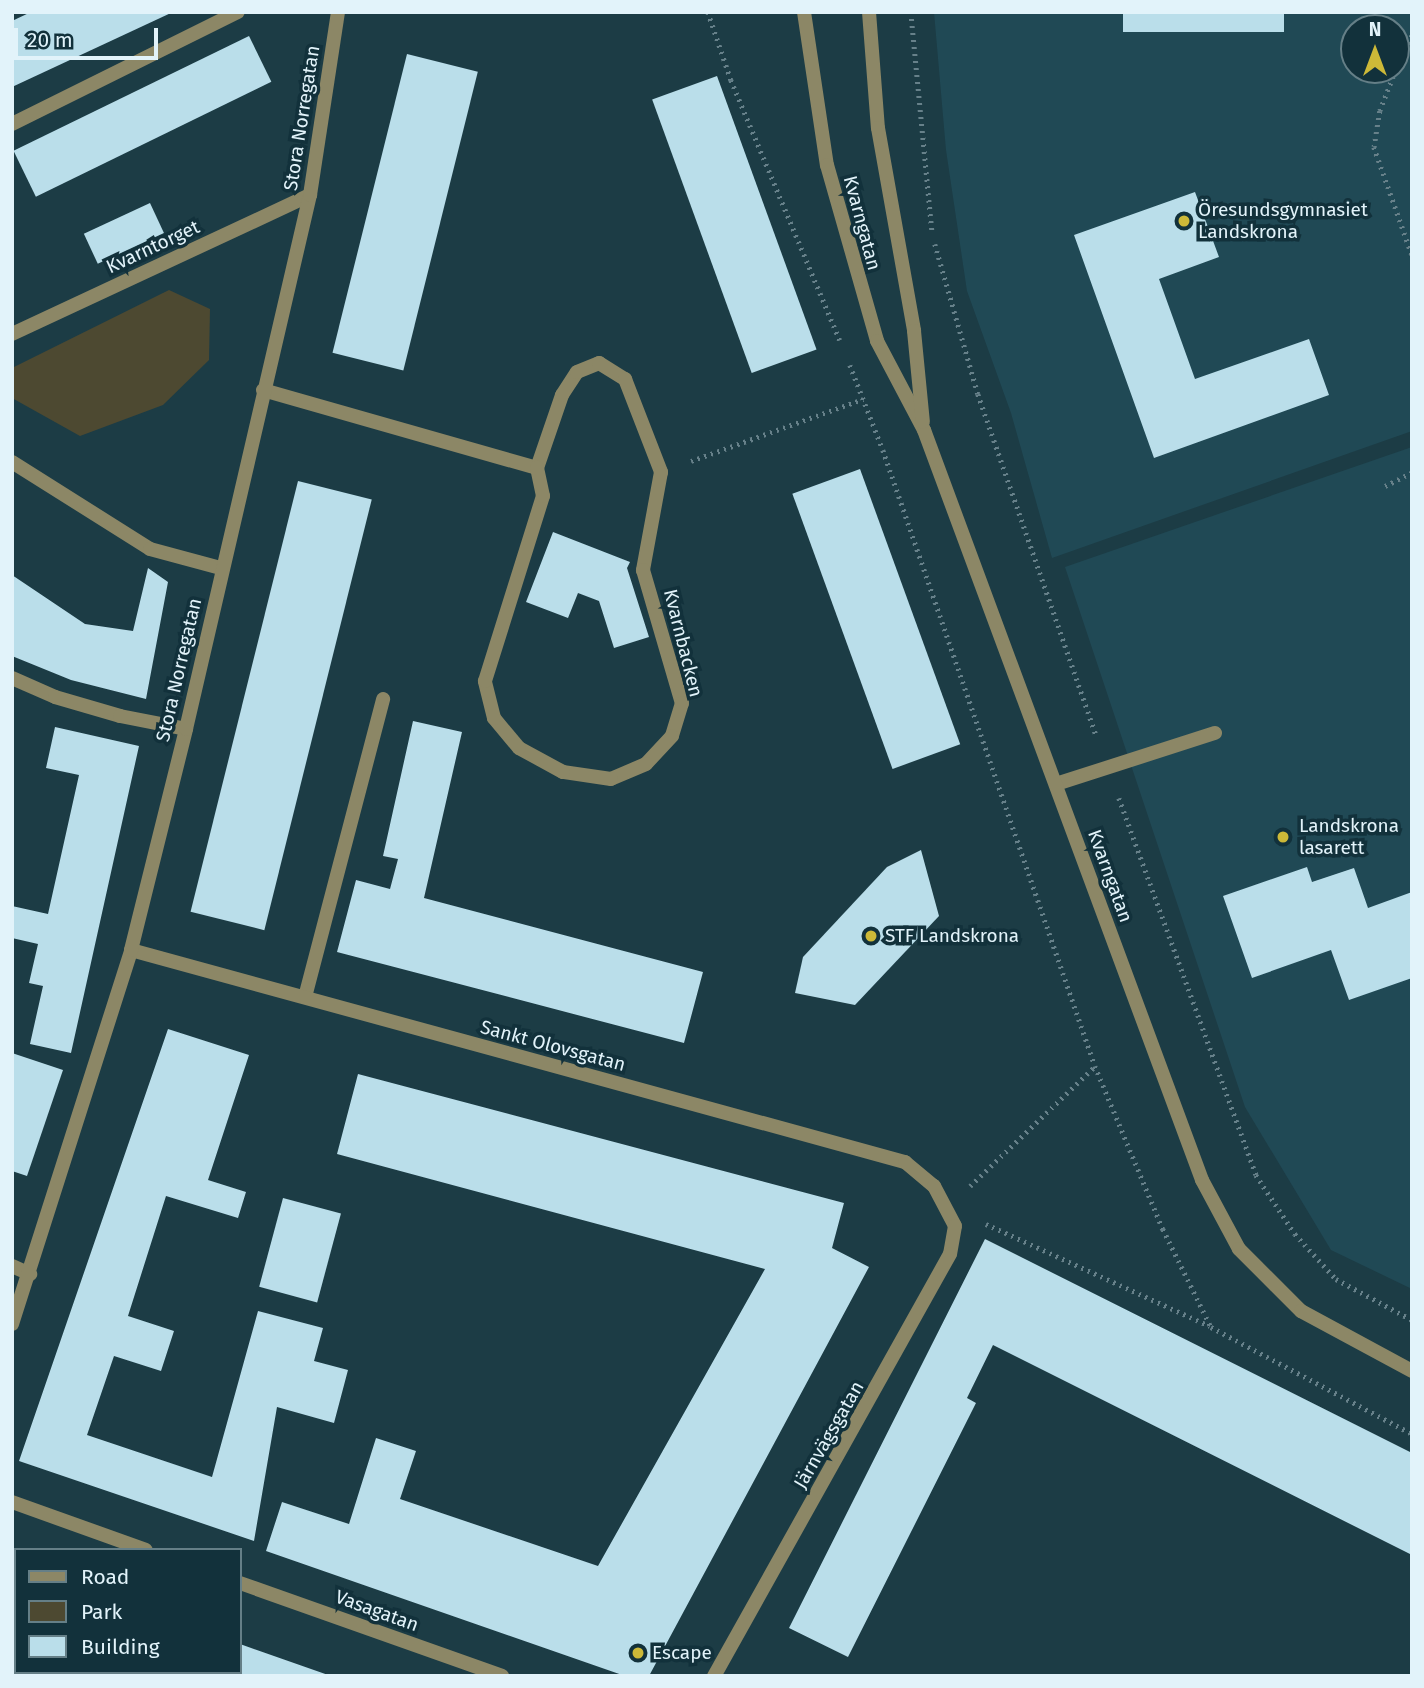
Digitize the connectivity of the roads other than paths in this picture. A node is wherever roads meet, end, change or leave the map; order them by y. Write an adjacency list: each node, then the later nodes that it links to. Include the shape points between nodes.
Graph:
1 (238, 12): 5 (street)
2 (338, 12): 6 (street, Stora Norregatan)
3 (804, 12): 9 (street, Kvarngatan, via 824,152 853,267 877,341)
4 (869, 12): 9 (street, Kvarngatan, via 878,128 915,331)
5 (12, 124)
6 (310, 195): 7 (street, Kvarntorget); 8 (street, Stora Norregatan)
7 (12, 334)
8 (264, 390): 11 (street); 12 (street, Stora Norregatan)
9 (924, 430): 17 (street, Kvarngatan)
10 (12, 462): 12 (street, via 150,549)
11 (537, 468): 11 (street, Kvarnbacken, via 562,395 577,372 599,363 625,379 661,472 643,570 682,704 672,736 646,764 611,779 563,772 519,747 494,718 485,681 543,496)
12 (221, 568): 15 (street, Stora Norregatan)
13 (12, 678): 15 (street, via 55,697)
14 (383, 699): 19 (street)
15 (186, 729): 18 (street, Stora Norregatan)
16 (1215, 733): 17 (street)
17 (1056, 784): 24 (street, Kvarngatan, via 1202,1180 1239,1249 1301,1311)
18 (131, 950): 19 (street, Sankt Olovsgatan); 22 (street, Stora Norregatan)
19 (305, 997): 20 (street, Sankt Olovsgatan, via 905,1162 934,1186)
20 (948, 1207): 29 (street, Järnvägsgatan, via 955,1226 950,1254)
21 (12, 1266): 22 (street)
22 (30, 1275): 23 (street, Stora Norregatan)
23 (12, 1324)
24 (1412, 1371)
25 (12, 1502): 26 (street)
26 (140, 1548)
27 (242, 1584): 28 (street, Vasagatan)
28 (502, 1676)
29 (714, 1676)

